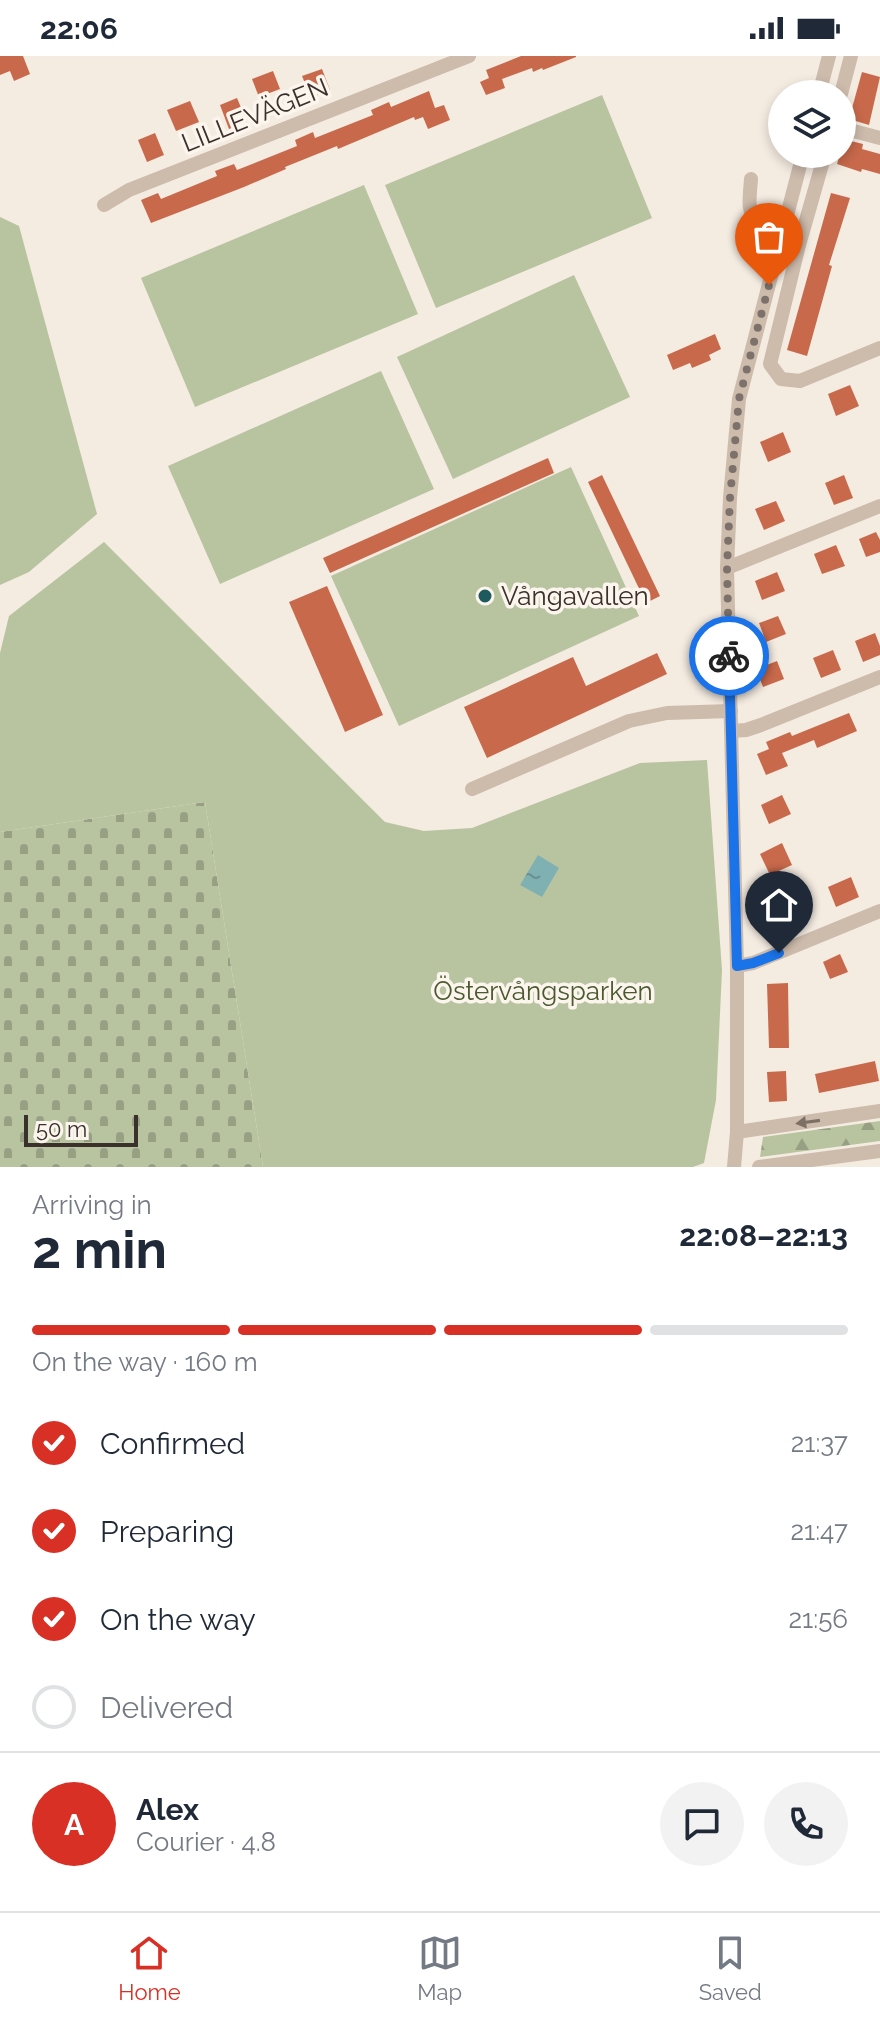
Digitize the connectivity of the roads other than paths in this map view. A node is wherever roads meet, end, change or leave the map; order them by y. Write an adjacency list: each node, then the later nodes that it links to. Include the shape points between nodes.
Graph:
1 (469, 56): 11 (street, LILLEVÄGEN, via 144,184)
2 (829, 56): 4 (street)
3 (851, 56): 5 (street)
4 (823, 80)
5 (845, 80)
6 (856, 132): 7 (street)
7 (880, 138)
8 (799, 168): 12 (street)
9 (821, 168): 13 (street, via 770,364 781,379 800,381)
10 (751, 179): 12 (street, via 749,207 755,218)
11 (104, 205)
12 (783, 227): 15 (street, via 739,399)
13 (880, 348)
14 (880, 506): 15 (street)
15 (727, 568): 17 (street)
16 (880, 677): 18 (street, via 761,725)
17 (731, 711): 18 (street); 19 (street, via 667,713 629,721)
18 (731, 731): 21 (street)
19 (472, 789)
20 (880, 911): 21 (street)
21 (737, 966): 23 (street)
22 (880, 1111): 23 (street, one-way to 23)
23 (737, 1132): 25 (street)
24 (880, 1151): 26 (street)
25 (734, 1167)
26 (759, 1167)

